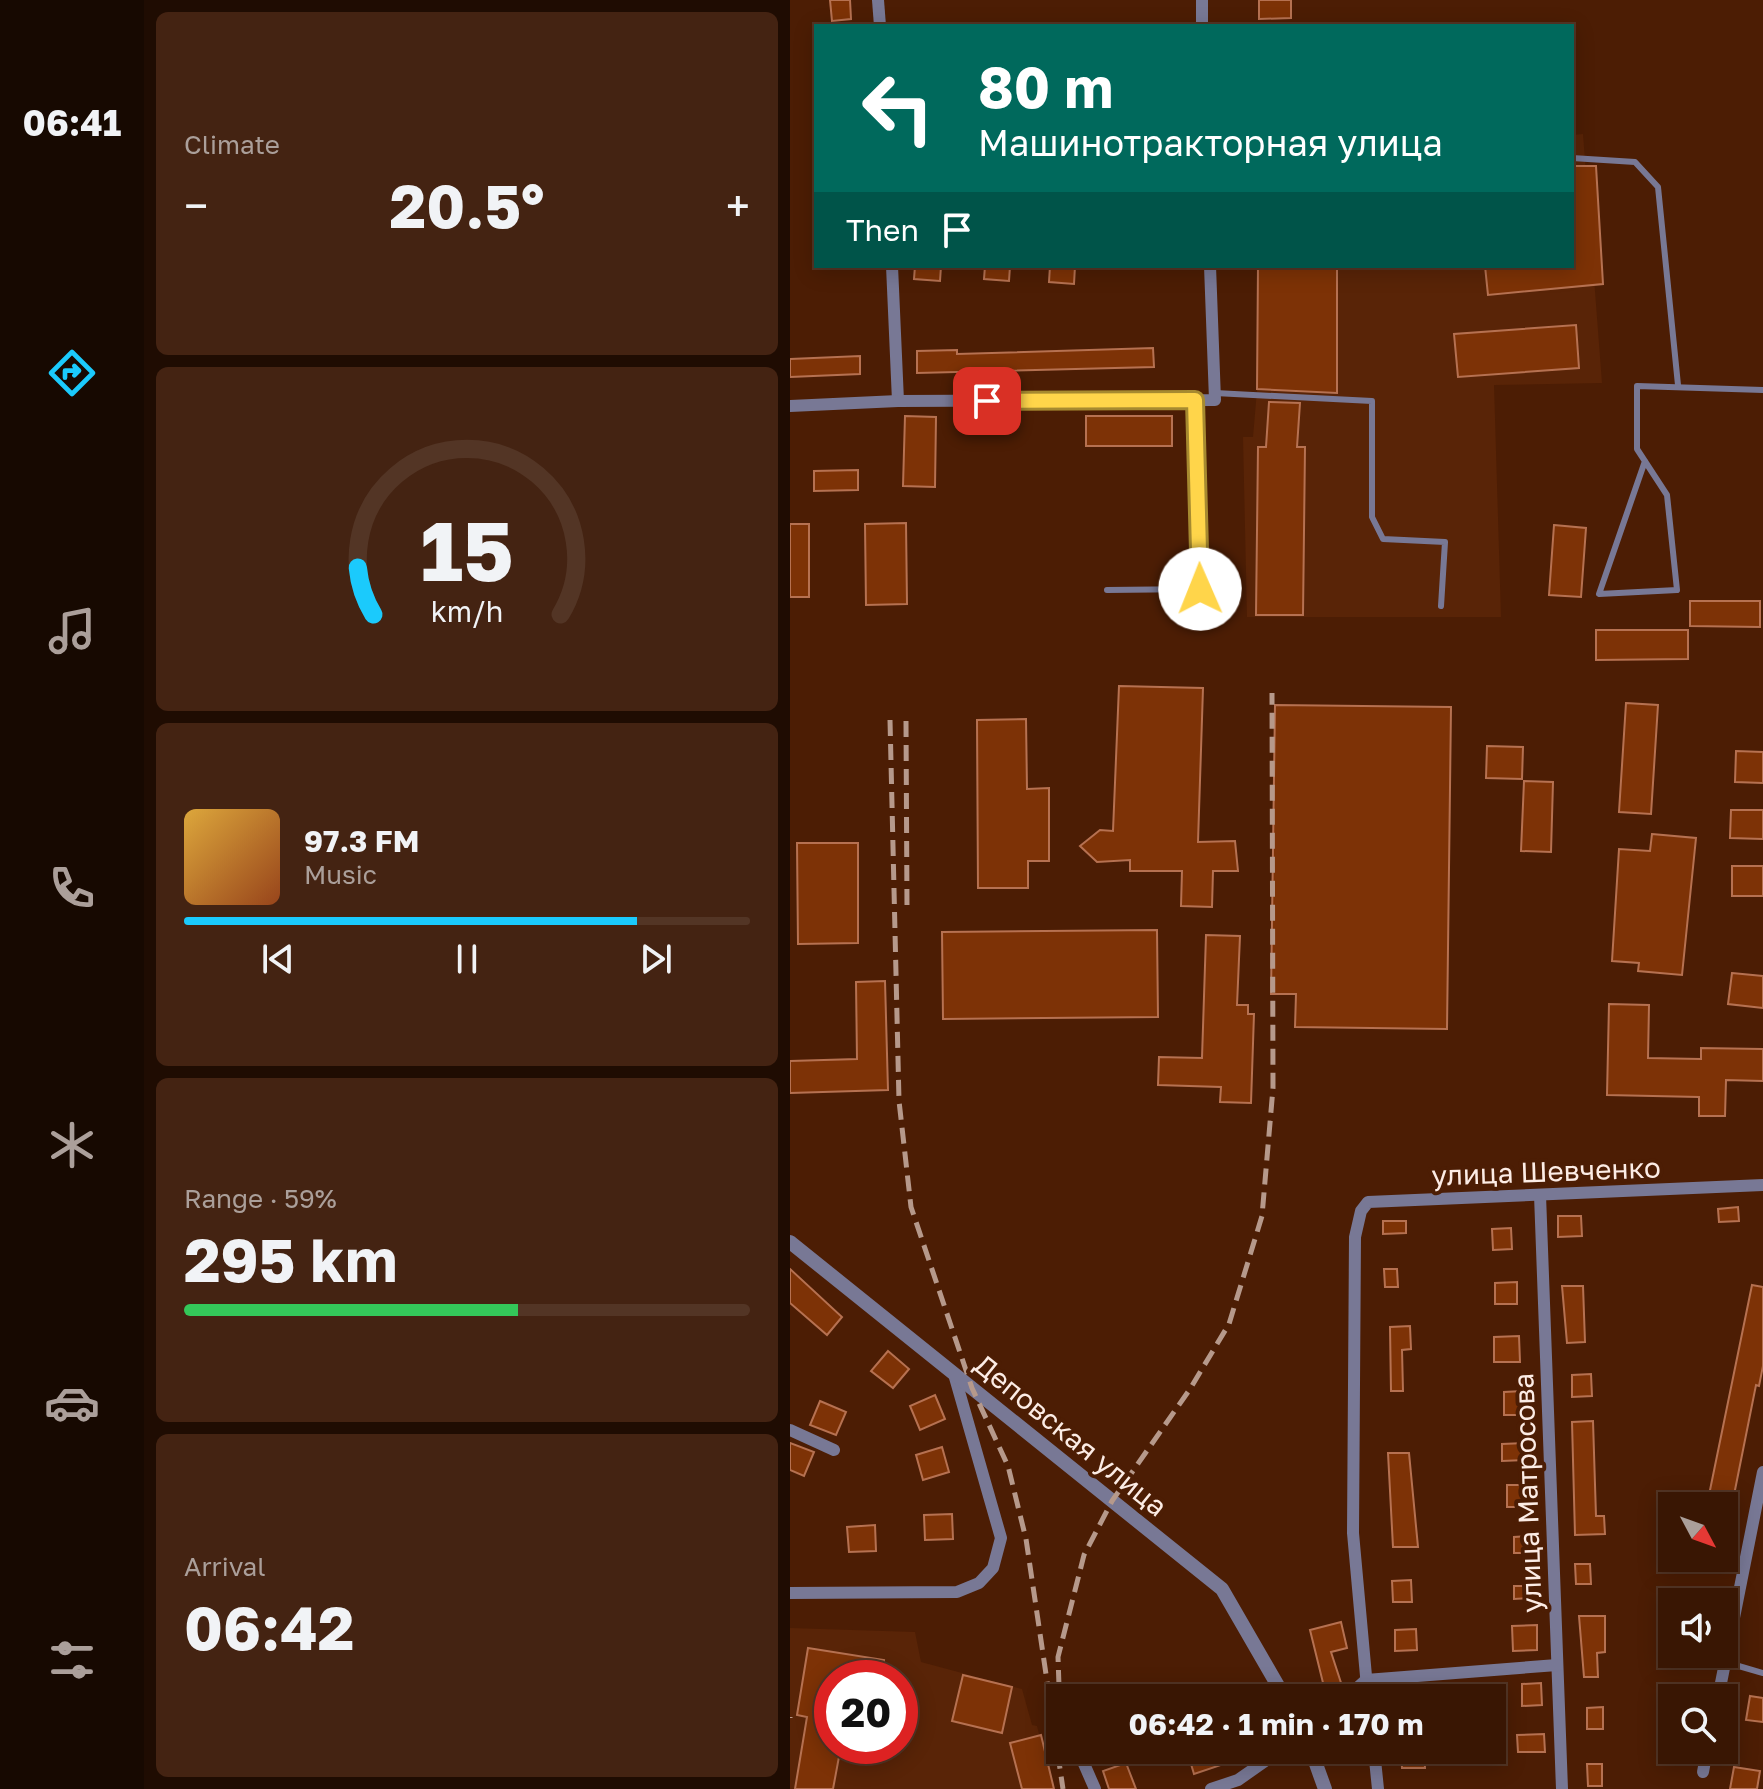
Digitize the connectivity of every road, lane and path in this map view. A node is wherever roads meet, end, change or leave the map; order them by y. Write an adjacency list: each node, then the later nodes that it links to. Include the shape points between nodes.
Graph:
1 (878, 0): 3 (street)
2 (1202, 0): 4 (street)
3 (880, 24)
4 (1202, 24)
5 (1574, 158): 8 (lane, via 1635,162 1658,187)
6 (892, 268): 12 (street)
7 (1210, 268): 10 (street)
8 (1678, 385): 9 (lane); 14 (lane, via 1637,386 1637,449)
9 (1763, 390)
10 (1215, 393): 11 (street, via 1215,400); 16 (lane, via 1372,401 1372,517 1383,539 1445,542)
11 (1195, 400): 12 (street); 15 (lane, via 1200,589)
12 (898, 401): 13 (street)
13 (790, 406)
14 (1645, 461): 14 (lane, via 1667,495 1677,590 1599,594)
15 (1107, 590)
16 (1441, 606)
17 (1763, 1185): 18 (street, улица Шевченко)
18 (1540, 1195): 26 (street, улица Матросова); 29 (street, улица Шевченко, via 1368,1202 1361,1211 1355,1237 1353,1533)
19 (790, 1242): 20 (street, Деповская улица)
20 (954, 1374): 24 (street, via 1001,1538 993,1568 979,1583 957,1592); 30 (street, Деповская улица, via 1222,1589)
21 (790, 1430): 22 (street)
22 (834, 1450)
23 (1763, 1472): 25 (street)
24 (790, 1593)
25 (1738, 1597)
26 (1557, 1665): 29 (street); 43 (street, улица Матросова)
27 (1738, 1666): 28 (lane)
28 (1763, 1673)
29 (1366, 1680): 31 (street); 32 (street)
30 (1277, 1684)
31 (1362, 1684)
32 (1366, 1684)
33 (1084, 1764): 39 (street)
34 (1261, 1764): 40 (street, via 1238,1780)
35 (1316, 1764): 41 (street)
36 (1375, 1764): 42 (street)
37 (1704, 1764): 38 (street)
38 (1703, 1772)
39 (1095, 1789)
40 (1211, 1789)
41 (1325, 1789)
42 (1378, 1789)
43 (1562, 1789)

